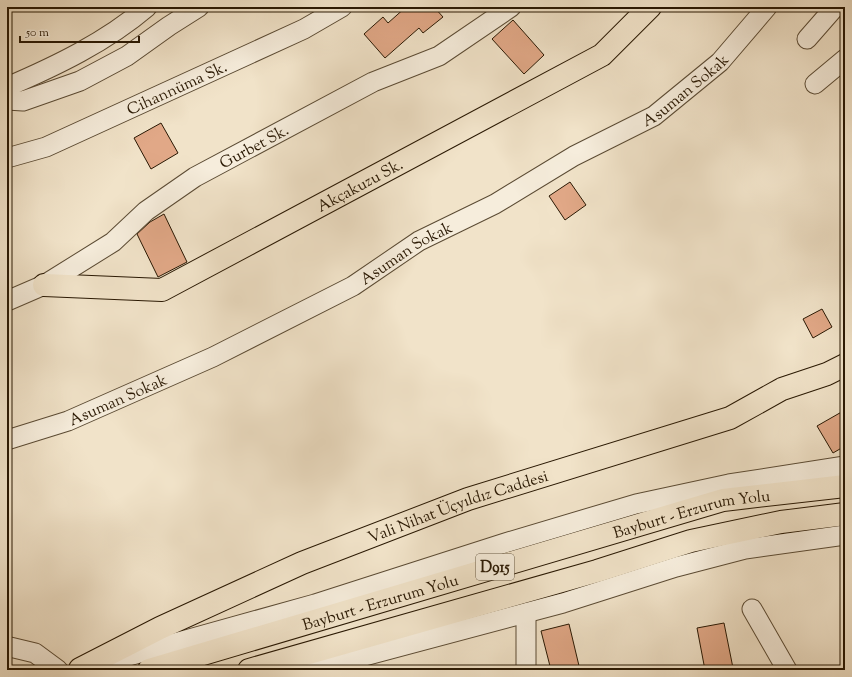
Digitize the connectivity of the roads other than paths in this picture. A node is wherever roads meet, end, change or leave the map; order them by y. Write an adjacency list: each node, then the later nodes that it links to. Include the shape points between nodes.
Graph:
1 (147, 7): 11 (street, via 102,40 44,71)
2 (199, 7): 12 (street, via 127,56 80,81 23,101)
3 (342, 7): 13 (street, Cihannüma Sk., via 304,29 46,147)
4 (511, 7): 14 (street, Gurbet Sk., via 439,56 373,82 195,177 146,211 113,242)
5 (650, 7): 14 (main road, Akçakuzu Sk., via 602,55 162,290)
6 (768, 7): 17 (street, Asuman Sokak, via 720,62 654,116 574,156 495,204 419,241 353,286 213,357 68,421)
7 (835, 7): 8 (street)
8 (807, 39)
9 (845, 59): 10 (street)
10 (815, 84)
11 (7, 87)
12 (7, 100)
13 (7, 158)
14 (44, 285): 15 (street, Gurbet Sk.)
15 (7, 301)
16 (845, 365): 26 (main road, Vali Nihat Üçyıldız Caddesi, via 827,374 782,389 730,418 468,499 302,563 160,628)
17 (7, 440)
18 (845, 466): 26 (street, via 729,484 636,504 315,604)
19 (845, 486): 27 (main road, Bayburt - Erzurum Yolu / D915, via 723,500)
20 (845, 514): 28 (main road, Bayburt - Erzurum Yolu / D915, via 781,522 691,541 597,571)
21 (845, 535): 23 (street, via 745,549 676,567)
22 (752, 609): 31 (street)
23 (526, 613): 29 (street); 30 (street)
24 (7, 648): 25 (street, via 34,653)
25 (58, 670)
26 (79, 670)
27 (149, 670)
28 (249, 670)
29 (312, 670)
30 (526, 670)
31 (787, 670)

